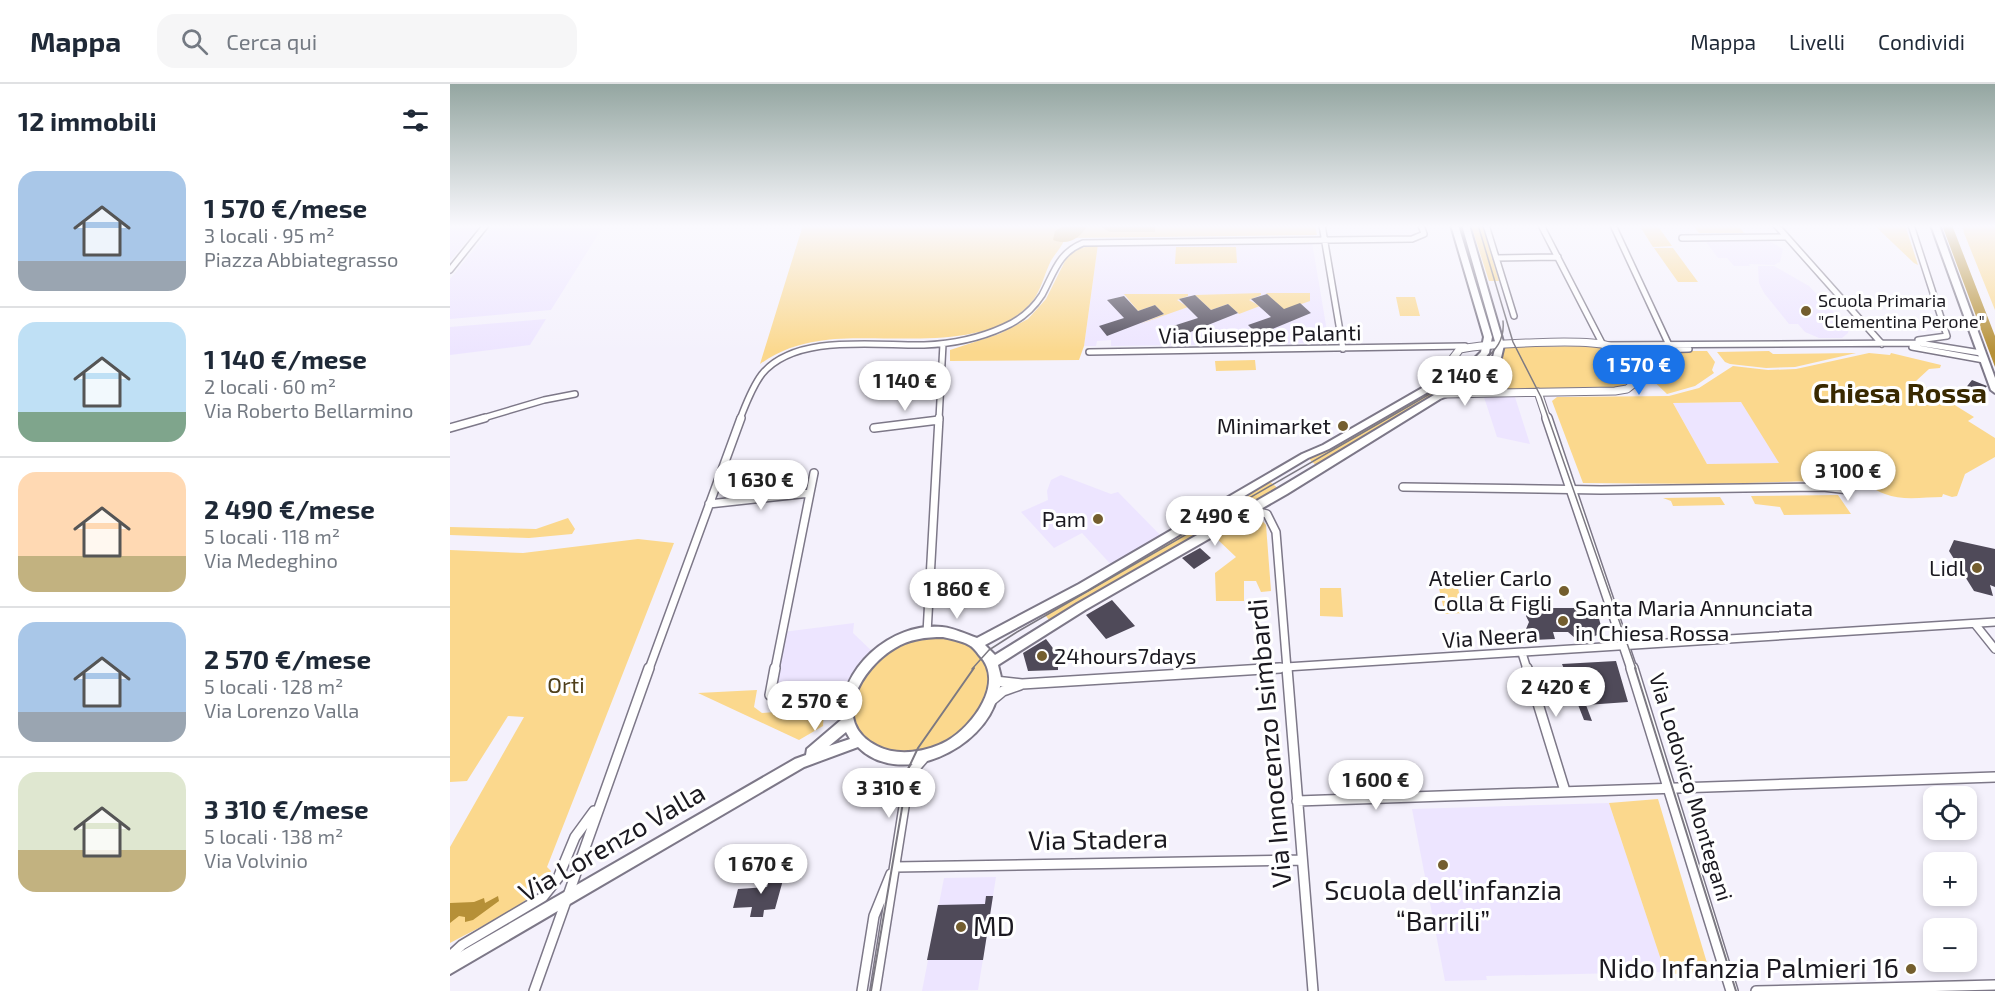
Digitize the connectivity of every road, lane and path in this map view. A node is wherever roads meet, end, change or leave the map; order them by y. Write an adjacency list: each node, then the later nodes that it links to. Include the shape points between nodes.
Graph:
1 (1056, 267): 13 (street, via 1041,296 1021,317 993,332)
2 (1329, 267): 22 (street)
3 (1467, 267): 16 (main road)
4 (1477, 267): 17 (main road)
5 (1499, 267): 11 (street)
6 (1563, 267): 18 (street)
7 (1632, 267): 20 (street)
8 (1813, 267): 14 (street)
9 (1924, 267): 12 (street, via 1946,338 1917,340)
10 (1951, 267): 25 (main road)
11 (1514, 316)
12 (1919, 343): 15 (street); 23 (street); 25 (street)
13 (943, 344): 35 (street); 43 (street, via 819,346 773,363 752,386)
14 (1882, 344): 15 (street); 20 (street)
15 (1892, 344): 23 (street)
16 (1488, 345): 17 (street); 19 (street); 28 (main road, via 1479,359)
17 (1500, 345): 18 (street); 29 (main road, via 1490,370)
18 (1603, 345): 20 (street); 27 (street)
19 (1465, 346): 21 (street, Via Giuseppe Palanti); 26 (street)
20 (1671, 347): 27 (street, via 1644,360)
21 (1432, 348): 22 (street, Via Giuseppe Palanti); 26 (street)
22 (1343, 349): 24 (street, Via Giuseppe Palanti)
23 (1926, 349): 25 (street)
24 (1089, 352)
25 (1983, 356): 30 (main road)
26 (1453, 358): 28 (street)
27 (1639, 368): 32 (street, via 1636,382 1627,389)
28 (1457, 371): 29 (street); 48 (main road)
29 (1467, 386): 31 (street); 34 (main road)
30 (1995, 390)
31 (1484, 392): 32 (street); 34 (street)
32 (1538, 392): 41 (street, Via Lodovico Montegani)
33 (575, 394): 36 (street)
34 (1445, 394): 44 (main road)
35 (939, 420): 37 (street); 47 (street)
36 (450, 428)
37 (874, 428)
38 (814, 473): 42 (street)
39 (1404, 487): 41 (street)
40 (1823, 487): 41 (street)
41 (1572, 489): 49 (street, Via Lodovico Montegani)
42 (810, 493): 43 (street); 56 (street, via 770,695)
43 (709, 504): 68 (street)
44 (1249, 510): 52 (main road); 53 (street, Via Innocenzo Isimbardi, via 1265,512 1274,523)
45 (1995, 622): 46 (street, Via Neera)
46 (1976, 624): 49 (street, Via Neera); 50 (street)
47 (927, 633): 48 (main road, via 959,635); 56 (main road, via 883,649 863,668)
48 (977, 644): 52 (main road)
49 (1626, 645): 51 (street, Via Neera); 65 (street, Via Lodovico Montegani)
50 (1995, 650)
51 (1522, 652): 53 (street, Via Neera); 66 (street)
52 (992, 663): 54 (main road)
53 (1287, 668): 55 (street, Via Neera); 67 (street, Via Innocenzo Isimbardi)
54 (995, 681): 55 (street, Via Neera); 57 (main road)
55 (1023, 684): 57 (street, Via Neera, via 1003,691)
56 (850, 690): 58 (main road)
57 (992, 701): 60 (main road, via 975,728)
58 (848, 722): 59 (main road); 62 (main road, Via Lorenzo Valla)
59 (859, 741): 61 (main road); 62 (main road, Via Lorenzo Valla)
60 (931, 754): 61 (main road); 63 (street)
61 (891, 757): 63 (street)
62 (800, 763): 71 (main road, Via Lorenzo Valla)
63 (909, 774): 70 (street)
64 (1995, 777): 65 (street)
65 (1670, 787): 66 (street); 80 (street, Via Lodovico Montegani)
66 (1565, 791): 67 (street)
67 (1297, 801): 69 (street, Via Innocenzo Isimbardi)
68 (599, 804): 71 (street); 72 (street, via 575,837 558,878 543,897)
69 (1302, 860): 70 (street, Via Stadera); 79 (street, Via Innocenzo Isimbardi)
70 (895, 867): 77 (street, via 874,916); 78 (street)
71 (565, 899): 73 (main road, Via Lorenzo Valla); 76 (street)
72 (450, 956)
73 (450, 966)
74 (1995, 985): 75 (street)
75 (1889, 989): 81 (street)
76 (534, 991)
77 (862, 991)
78 (875, 991)
79 (1313, 991)
80 (1732, 991)
81 (1756, 991)

